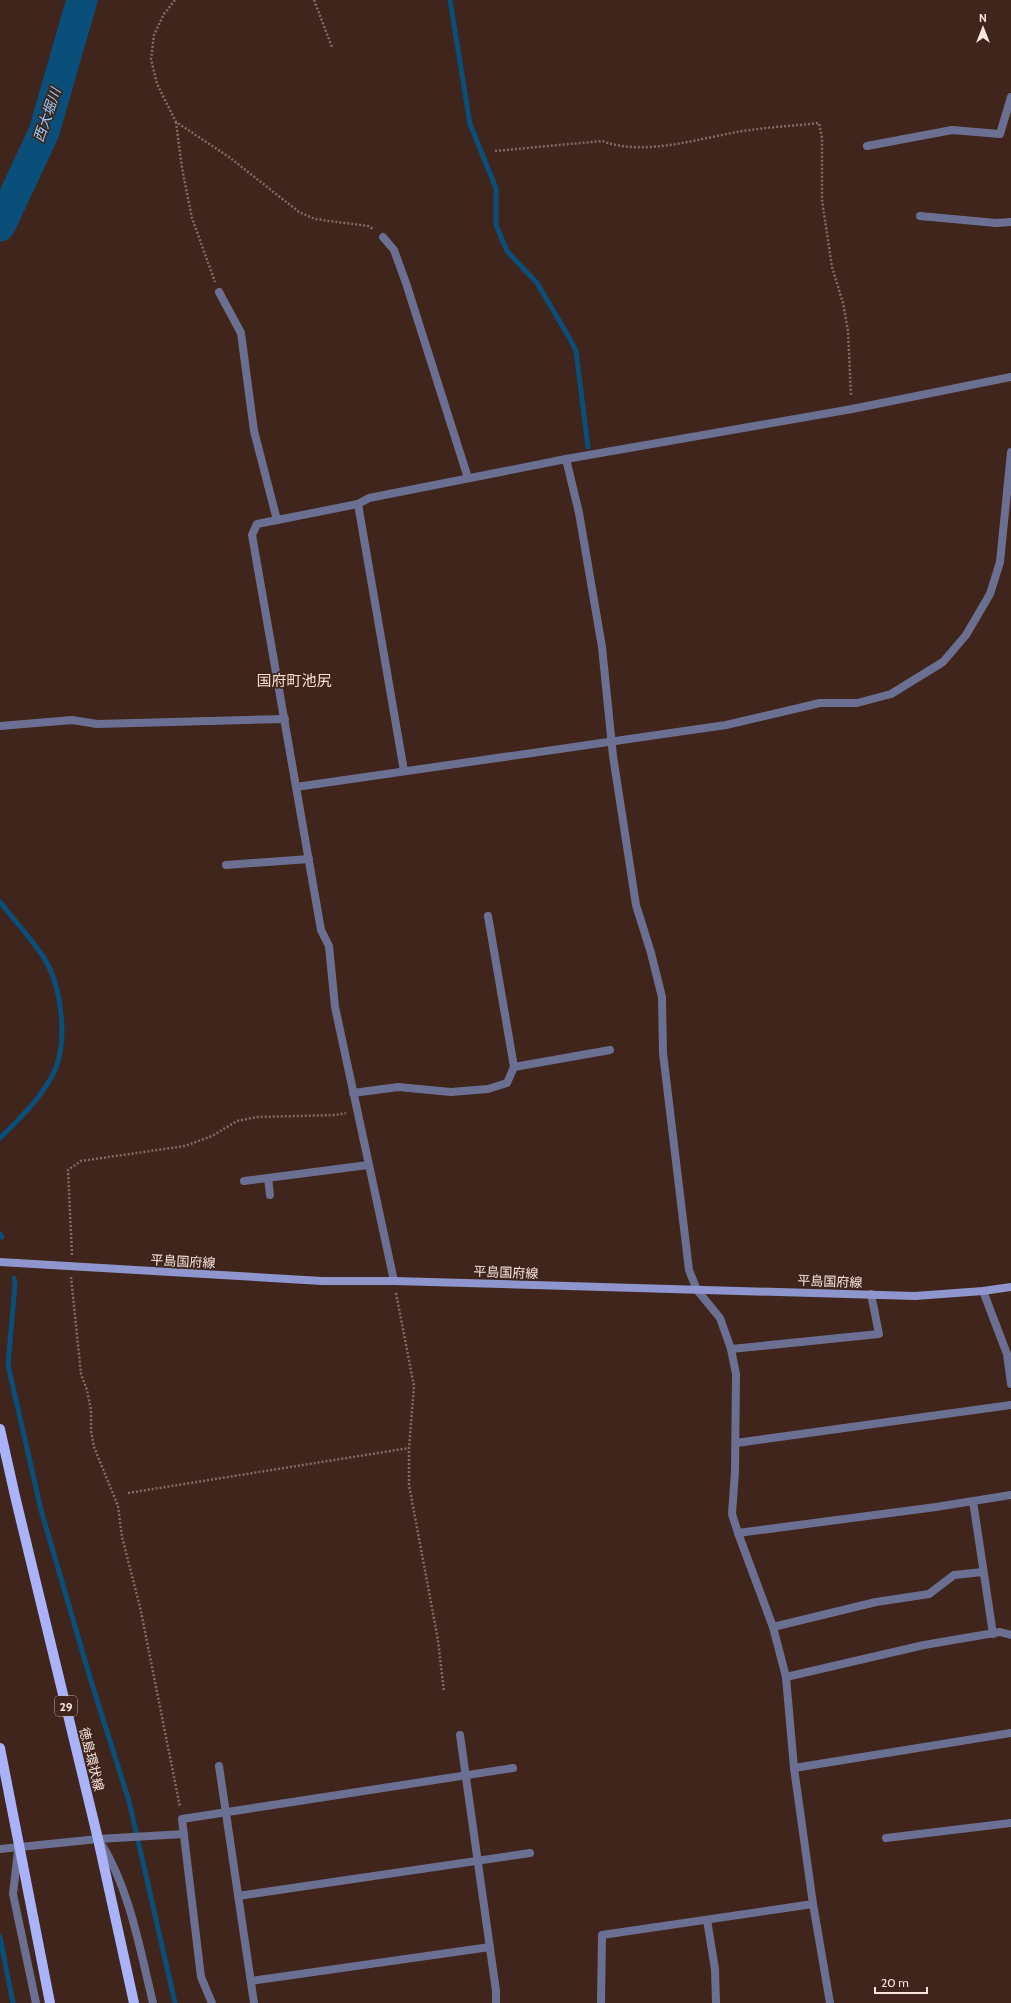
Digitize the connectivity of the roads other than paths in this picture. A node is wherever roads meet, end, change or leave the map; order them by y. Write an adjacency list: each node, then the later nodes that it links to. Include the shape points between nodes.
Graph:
1 (1011, 97): 2 (street, via 1000,134 952,130)
2 (867, 146)
3 (920, 216): 4 (street)
4 (1011, 222)
5 (383, 237): 10 (street, via 394,250 406,283)
6 (219, 292): 12 (street, via 241,333 254,431)
7 (1011, 377): 9 (street, via 852,409)
8 (1011, 452): 15 (street, via 1000,562 990,594 966,635 943,662 891,694 857,703 820,703 726,725)
9 (566, 459): 10 (street); 15 (street, via 579,513 602,647)
10 (468, 478): 11 (street, via 369,498)
11 (358, 504): 12 (street); 16 (street)
12 (277, 520): 13 (street, via 257,524 252,535)
13 (285, 719): 14 (street, via 98,724 72,720); 17 (street)
14 (0, 726)
15 (612, 742): 16 (street); 31 (street, via 636,905 662,997 663,1053 682,1224 689,1270)
16 (404, 771): 17 (street)
17 (296, 786): 18 (street)
18 (309, 859): 19 (street); 23 (street, via 321,930 329,946 335,1006)
19 (226, 865)
20 (488, 916): 22 (street)
21 (610, 1050): 22 (street)
22 (514, 1067): 23 (street, via 507,1083 488,1089 451,1092 398,1087)
23 (353, 1093): 24 (street)
24 (368, 1165): 25 (street); 29 (street)
25 (268, 1178): 26 (street); 27 (street)
26 (244, 1181)
27 (270, 1195)
28 (0, 1262): 29 (main road, 平島国府線, via 322,1281)
29 (394, 1281): 31 (main road, 平島国府線)
30 (1011, 1287): 32 (main road, 平島国府線)
31 (697, 1290): 33 (main road, 平島国府線); 34 (street, via 720,1318)
32 (983, 1291): 33 (main road, 平島国府線, via 916,1296); 35 (street, via 1007,1354)
33 (871, 1294): 34 (street, via 879,1334)
34 (731, 1348): 38 (street, via 736,1374)
35 (1011, 1384)
36 (1011, 1405): 38 (street)
37 (0, 1428): 58 (main road, 徳島環状線 / 29)
38 (736, 1443): 41 (street, via 732,1514)
39 (1011, 1495): 40 (street)
40 (973, 1501): 41 (street); 42 (street)
41 (738, 1533): 43 (street)
42 (983, 1572): 43 (street, via 954,1576 929,1594 876,1602); 44 (street)
43 (773, 1628): 46 (street)
44 (993, 1634): 45 (street, via 1000,1632); 46 (street, via 924,1645)
45 (1011, 1635)
46 (786, 1677): 52 (street)
47 (1011, 1733): 52 (street)
48 (460, 1735): 53 (street)
49 (0, 1748): 59 (main road)
50 (219, 1766): 54 (street)
51 (513, 1768): 53 (street)
52 (794, 1768): 64 (street)
53 (466, 1775): 54 (street); 62 (street)
54 (226, 1811): 56 (street, via 182,1819); 63 (street)
55 (1011, 1823): 57 (street)
56 (184, 1834): 58 (street); 72 (street, via 202,1977)
57 (886, 1838)
58 (98, 1839): 59 (street); 70 (main road, 徳島環状線 / 29); 71 (street, via 112,1861 133,1922)
59 (18, 1848): 60 (street); 68 (street, via 13,1894); 69 (main road)
60 (0, 1849)
61 (530, 1853): 62 (street)
62 (478, 1860): 63 (street); 66 (street)
63 (238, 1896): 67 (street)
64 (813, 1904): 65 (street); 77 (street)
65 (707, 1920): 75 (street, via 602,1935); 76 (street, via 715,1969)
66 (490, 1947): 67 (street); 74 (street)
67 (250, 1981): 73 (street)
68 (36, 2003)
69 (50, 2003)
70 (134, 2003)
71 (153, 2003)
72 (212, 2003)
73 (254, 2003)
74 (496, 2003)
75 (601, 2003)
76 (716, 2003)
77 (830, 2003)

